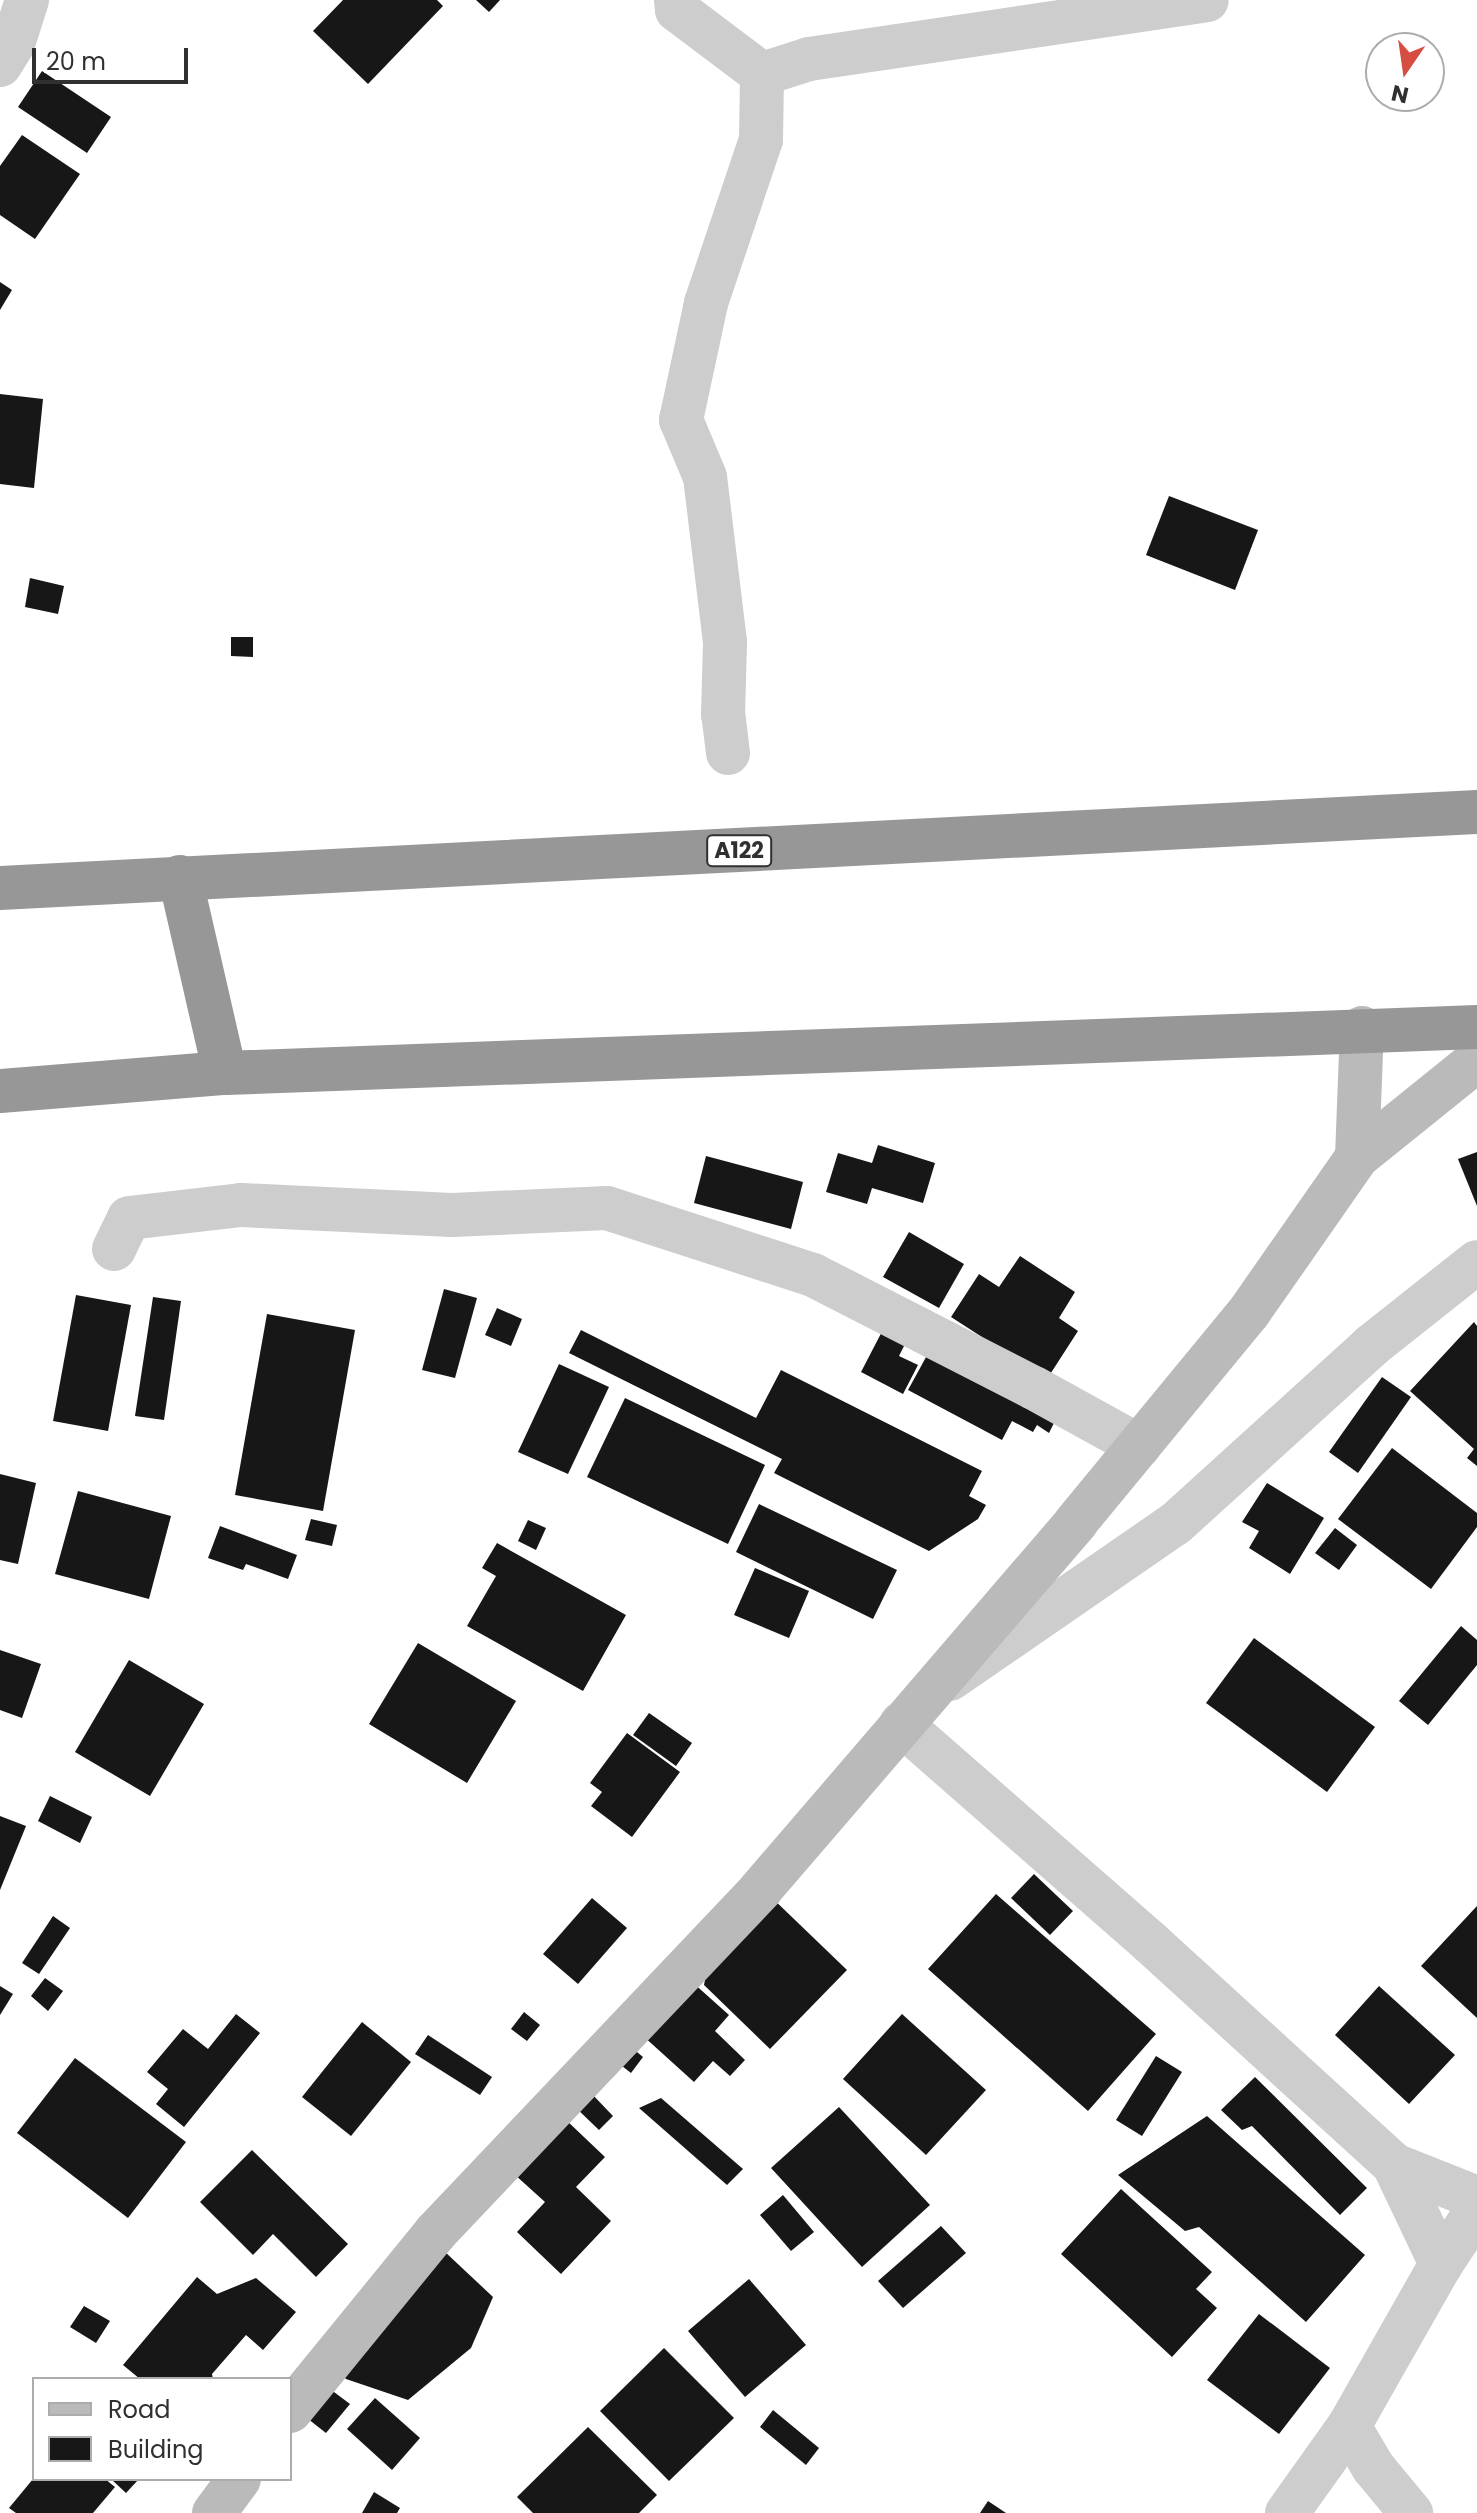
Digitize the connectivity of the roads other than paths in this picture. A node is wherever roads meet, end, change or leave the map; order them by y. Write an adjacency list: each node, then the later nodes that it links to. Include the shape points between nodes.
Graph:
1 (27, 0): 4 (street)
2 (676, 0): 5 (street, via 677,10)
3 (1207, 0): 5 (street, via 809,59)
4 (0, 65)
5 (762, 74): 6 (street, via 761,140 706,303 681,420 705,477 725,642)
6 (728, 753)
7 (1477, 812): 8 (highway, A122)
8 (180, 877): 9 (highway, A122); 13 (highway)
9 (0, 888)
10 (1477, 1027): 11 (highway)
11 (1362, 1028): 13 (highway); 15 (street)
12 (1477, 1060): 15 (street)
13 (225, 1073): 14 (highway)
14 (0, 1091)
15 (1357, 1157): 18 (street, via 1249,1312)
16 (114, 1249): 18 (street, via 129,1218 241,1205 452,1215 607,1208 813,1275)
17 (1477, 1262): 19 (street, via 1371,1346 1175,1524)
18 (1139, 1446): 19 (street)
19 (915, 1709): 20 (street, via 1151,1943); 24 (street, via 760,1890 435,2233)
20 (1394, 2165): 21 (street); 23 (street)
21 (1477, 2198)
22 (1477, 2210): 23 (street)
23 (1441, 2264): 25 (street)
24 (292, 2408)
25 (1349, 2426): 28 (street); 29 (street, via 1373,2467)
26 (238, 2481): 27 (street)
27 (214, 2513)
28 (1287, 2513)
29 (1411, 2513)

